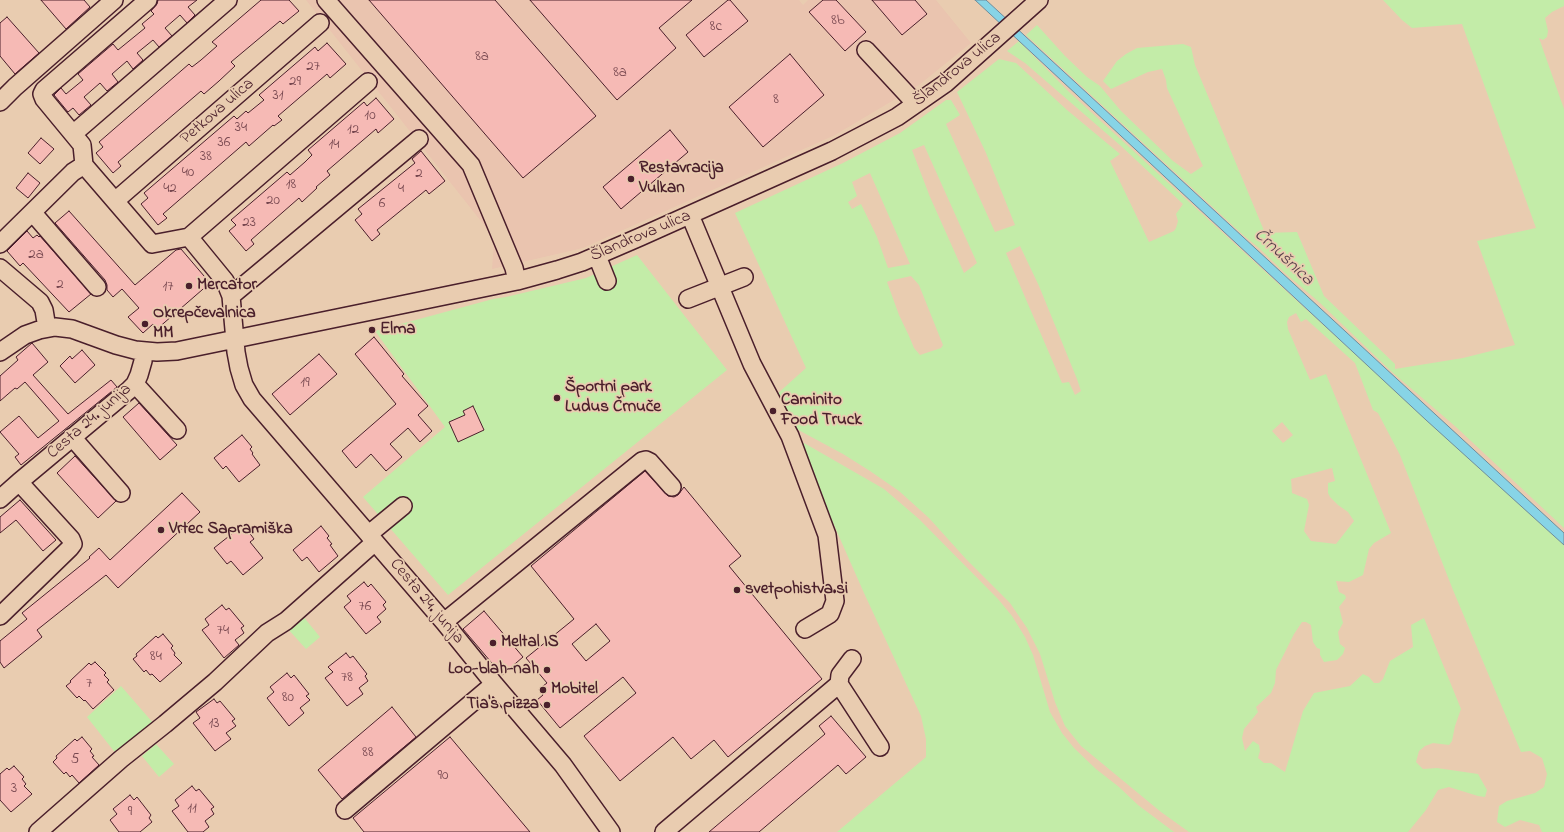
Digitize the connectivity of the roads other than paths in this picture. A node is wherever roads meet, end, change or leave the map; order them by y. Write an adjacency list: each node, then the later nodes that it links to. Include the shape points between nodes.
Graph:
1 (114, 0): 9 (street)
2 (148, 0): 11 (street, via 44,90 44,99)
3 (228, 0): 11 (street)
4 (326, 0): 22 (street, via 471,165)
5 (1039, 0): 10 (street, Šlandrova ulica, via 946,83)
6 (320, 23): 14 (street, Petkova ulica)
7 (866, 50): 10 (street)
8 (368, 82): 17 (street)
9 (0, 102)
10 (916, 104): 16 (street, Šlandrova ulica, via 897,117 832,151)
11 (73, 134): 13 (street, via 82,145)
12 (419, 140): 26 (street)
13 (84, 166): 14 (street); 15 (street, via 73,172)
14 (115, 201): 17 (street, via 152,244)
15 (32, 213): 18 (street); 24 (street)
16 (690, 216): 19 (street, Šlandrova ulica); 25 (street)
17 (189, 237): 26 (street, via 225,281)
18 (0, 244)
19 (598, 256): 22 (street, Šlandrova ulica); 23 (street)
20 (0, 268): 28 (street, via 40,302)
21 (744, 277): 25 (street)
22 (517, 281): 29 (street, Šlandrova ulica)
23 (607, 282)
24 (97, 287)
25 (721, 287): 27 (street); 43 (street, via 752,364 790,436 827,536 835,601 830,614)
26 (231, 296): 29 (street)
27 (688, 299)
28 (47, 328): 30 (street, via 72,329 116,345); 31 (street, via 25,335)
29 (235, 339): 30 (street, Šlandrova ulica, via 167,352); 40 (street, Cesta 24. junija, via 242,377 252,399)
30 (143, 351): 32 (street, Cesta 24. junija, via 143,361)
31 (0, 352)
32 (135, 384): 33 (street); 34 (street, Cesta 24. junija)
33 (177, 430)
34 (72, 437): 35 (street, Cesta 24. junija); 37 (street)
35 (19, 482): 38 (street, Cesta 24. junija); 41 (street, via 71,539 72,544)
36 (672, 487): 42 (street, via 650,462 642,461)
37 (121, 493)
38 (0, 499)
39 (403, 506): 40 (street)
40 (372, 538): 42 (street, Cesta 24. junija); 49 (street, via 286,621 267,633 215,682 121,759)
41 (0, 616)
42 (444, 622): 45 (street, Cesta 24. junija)
43 (805, 629)
44 (852, 658): 46 (street, via 840,675)
45 (494, 684): 48 (street); 50 (street, Cesta 24. junija, via 563,765)
46 (839, 684): 47 (street); 51 (street)
47 (880, 747)
48 (345, 810)
49 (38, 832)
50 (611, 832)
51 (664, 832)

